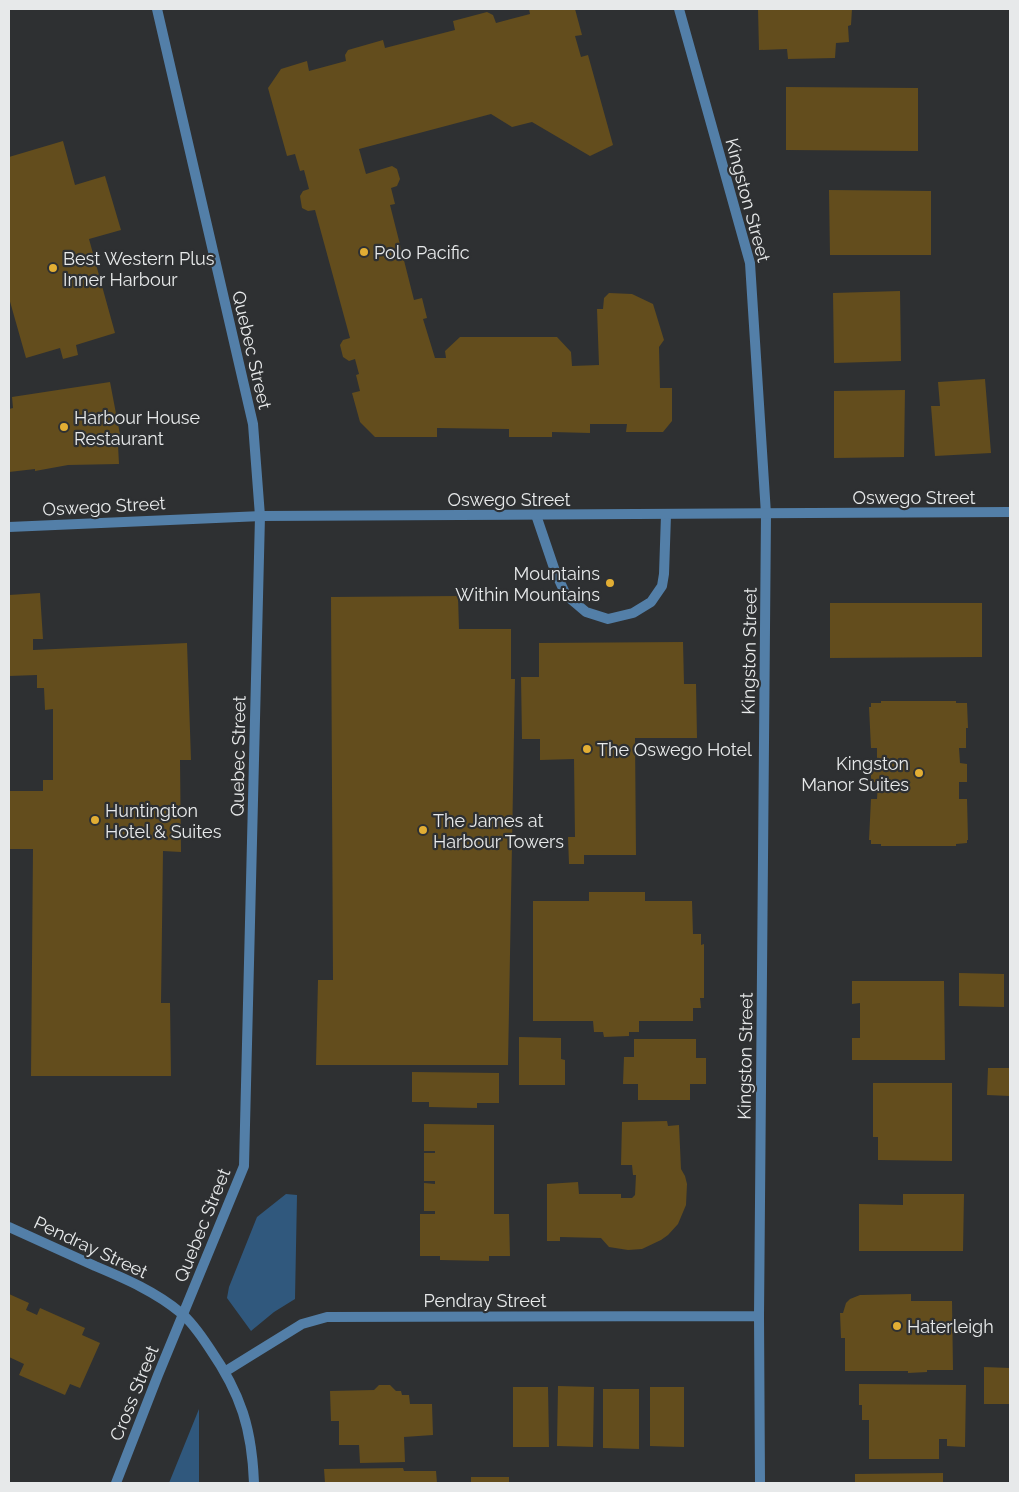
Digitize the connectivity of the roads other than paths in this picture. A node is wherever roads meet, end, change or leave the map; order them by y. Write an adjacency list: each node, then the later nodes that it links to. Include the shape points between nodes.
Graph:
1 (157, 9): 7 (street, Quebec Street, via 253,424)
2 (679, 9): 4 (street, Kingston Street, via 750,263)
3 (1010, 512): 4 (street, Oswego Street)
4 (766, 514): 6 (street, Oswego Street); 11 (street, Kingston Street)
5 (536, 515): 6 (street, Oswego Street); 6 (street, via 566,595 586,612 608,618 633,613 651,602 662,586); 7 (street, Oswego Street)
6 (666, 515)
7 (260, 516): 8 (street, Oswego Street); 10 (street, Quebec Street, via 244,1166)
8 (9, 527)
9 (9, 1227): 10 (street, Pendray Street, via 136,1284)
10 (183, 1315): 12 (street); 13 (street, Cross Street)
11 (759, 1316): 12 (street, Pendray Street, via 327,1317 302,1324); 15 (street, Kingston Street)
12 (226, 1371): 14 (street, via 247,1424 253,1453)
13 (116, 1483)
14 (254, 1483)
15 (760, 1483)

